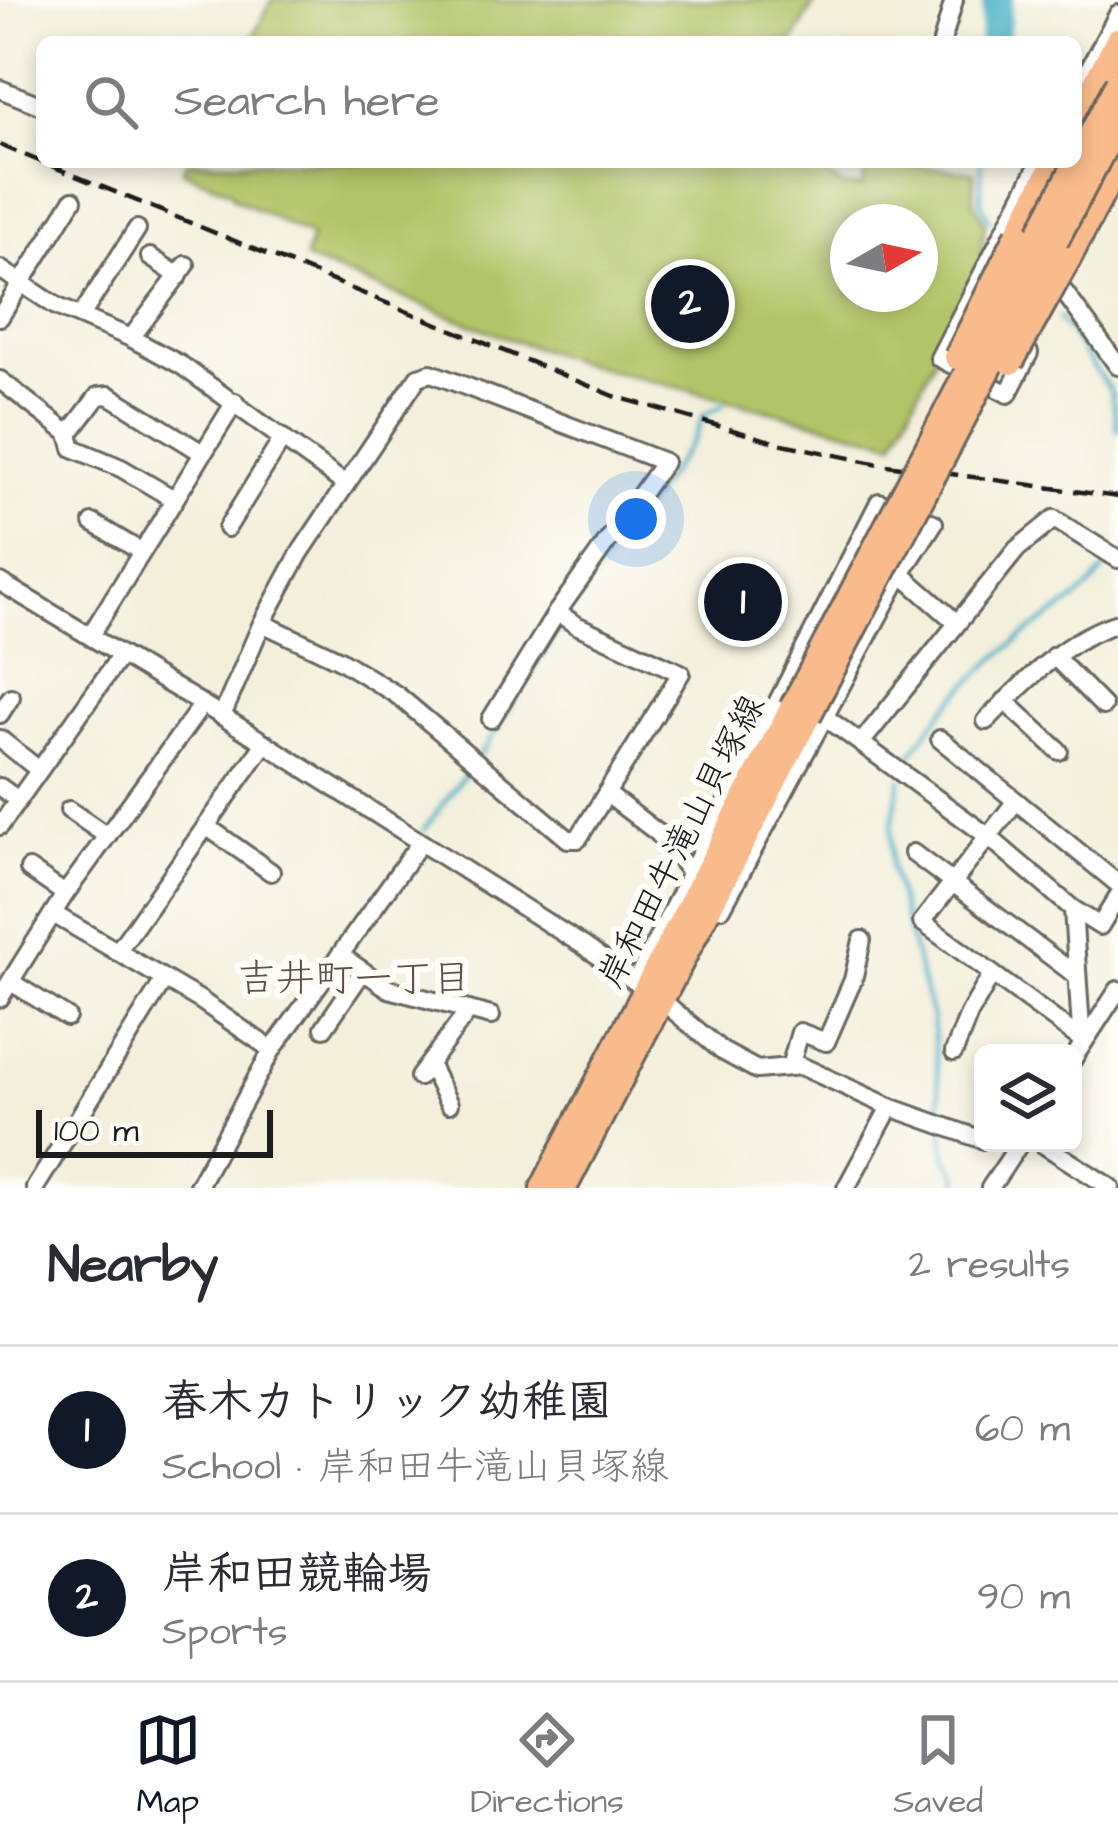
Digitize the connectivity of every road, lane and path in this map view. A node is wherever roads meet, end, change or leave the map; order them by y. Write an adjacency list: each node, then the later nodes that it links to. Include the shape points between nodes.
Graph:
1 (955, 0): 3 (street)
2 (1118, 14): 5 (street)
3 (947, 36)
4 (1118, 40): 9 (main road)
5 (1082, 82)
6 (1118, 83): 11 (main road, 岸和田牛滝山貝塚線, bridge)
7 (0, 89): 8 (street)
8 (36, 104)
9 (1082, 110)
10 (1118, 121): 33 (main road, 岸和田牛滝山貝塚線, bridge)
11 (1082, 156)
12 (1118, 163): 33 (main road, bridge, via 977,423)
13 (1037, 168): 22 (street, via 938,358 1008,394)
14 (1052, 168): 33 (main road, bridge, via 943,385)
15 (1076, 168): 33 (main road, 岸和田牛滝山貝塚線, bridge)
16 (1118, 182): 22 (street)
17 (73, 200): 21 (street)
18 (137, 229): 23 (street)
19 (150, 257): 25 (street, via 183,270)
20 (0, 269): 21 (street)
21 (21, 282): 23 (street); 24 (street)
22 (1062, 290): 26 (street)
23 (82, 316): 25 (street)
24 (0, 317)
25 (131, 338): 28 (street)
26 (1118, 366)
27 (0, 380): 29 (street)
28 (236, 402): 30 (street); 31 (street)
29 (69, 434): 31 (street, via 98,396 109,394); 34 (street, via 73,448)
30 (283, 438): 32 (street); 36 (street)
31 (201, 452): 34 (street)
32 (345, 484): 43 (street, via 418,377 431,374 664,462); 45 (street)
33 (919, 485): 54 (main road, 岸和田牛滝山貝塚線, bridge)
34 (172, 498): 37 (street)
35 (94, 523): 37 (street)
36 (227, 528)
37 (140, 551): 47 (street)
38 (1118, 560): 44 (street, via 1054,519 1017,548)
39 (845, 569): 40 (street, via 879,502 934,523); 42 (street); 78 (street)
40 (901, 574): 42 (street); 44 (street)
41 (0, 582): 47 (street)
42 (891, 592): 54 (street)
43 (557, 612): 57 (street); 66 (street, via 681,673)
44 (957, 622): 62 (street)
45 (262, 623): 56 (street); 66 (street, via 397,694 568,838 578,839)
46 (1117, 626): 49 (street)
47 (90, 636): 48 (street)
48 (121, 655): 52 (street); 64 (street)
49 (1054, 656): 51 (street); 53 (street)
50 (11, 698): 55 (street)
51 (1005, 701): 58 (street); 63 (street)
52 (202, 705): 56 (street); 72 (street)
53 (1103, 706)
54 (809, 713): 62 (street); 94 (main road, 岸和田牛滝山貝塚線)
55 (0, 714)
56 (222, 716): 61 (street)
57 (490, 719)
58 (986, 721)
59 (0, 739): 64 (street)
60 (940, 739): 68 (street)
61 (265, 743): 71 (street); 74 (street)
62 (861, 743): 73 (street)
63 (1059, 751)
64 (39, 770): 67 (street)
65 (0, 787): 67 (street)
66 (607, 794): 78 (street, via 658,833)
67 (18, 800): 70 (street)
68 (1016, 801): 73 (street); 80 (street)
69 (70, 810): 72 (street)
70 (0, 826)
71 (206, 826): 77 (street); 86 (street)
72 (107, 836): 81 (street)
73 (989, 837): 79 (street); 83 (street)
74 (420, 844): 87 (street); 94 (street)
75 (913, 853): 79 (street)
76 (29, 869): 81 (street)
77 (272, 872)
78 (690, 872): 94 (street, via 641,971)
79 (952, 883): 89 (street, via 922,922); 90 (street)
80 (1118, 884)
81 (65, 894): 84 (street)
82 (1118, 896): 83 (street, via 1100,926)
83 (1072, 909): 90 (street)
84 (55, 915): 86 (street); 92 (street)
85 (862, 940): 105 (street, via 826,1042 800,1031)
86 (117, 952): 91 (street)
87 (340, 955): 88 (street); 103 (street)
88 (363, 971): 96 (street, via 389,989); 99 (street)
89 (992, 974): 100 (street); 104 (street)
90 (1077, 976): 101 (street)
91 (164, 980): 103 (street); 111 (street)
92 (11, 982): 95 (street); 98 (street)
93 (1118, 989): 102 (street)
94 (652, 995): 105 (street, via 757,1070); 113 (main road, 岸和田牛滝山貝塚線); 114 (main road, 岸和田牛滝山貝塚線)
95 (0, 998)
96 (469, 1010): 97 (street); 106 (street, via 424,1070)
97 (491, 1016)
98 (67, 1017)
99 (324, 1028)
100 (1074, 1044)
101 (1079, 1044)
102 (1082, 1044)
103 (272, 1050): 112 (street)
104 (954, 1052)
105 (790, 1067): 107 (street)
106 (449, 1104)
107 (890, 1107): 108 (street); 115 (street)
108 (974, 1137)
109 (1014, 1152): 116 (street)
110 (1055, 1152): 117 (street)
111 (35, 1188)
112 (197, 1188)
113 (543, 1188)
114 (564, 1188)
115 (847, 1188)
116 (990, 1188)
117 (1112, 1188)

